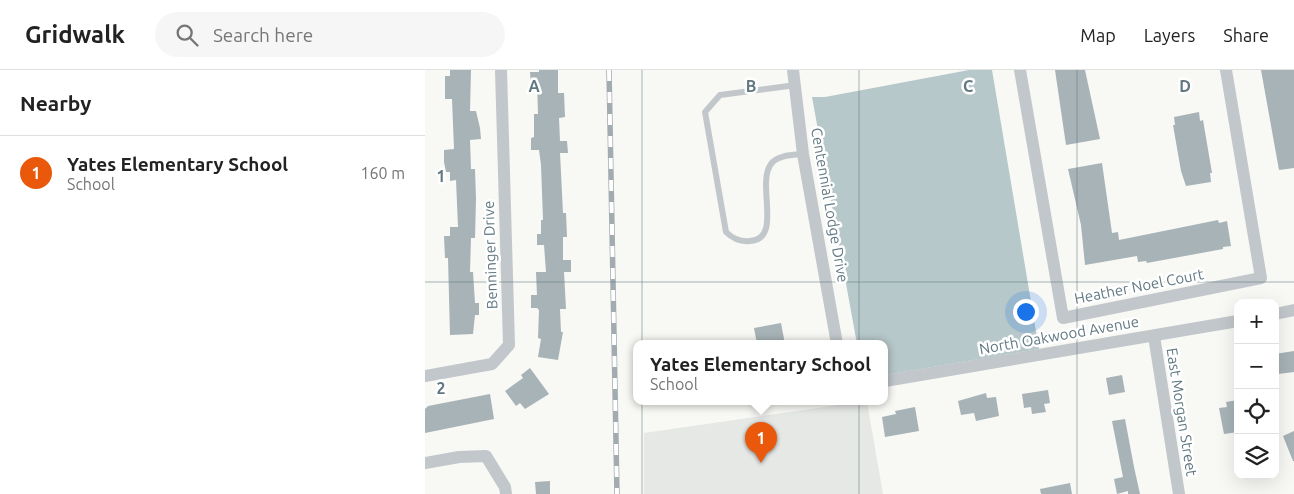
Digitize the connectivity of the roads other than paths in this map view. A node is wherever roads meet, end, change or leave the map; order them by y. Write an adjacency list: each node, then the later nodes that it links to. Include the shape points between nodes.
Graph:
1 (501, 70): 12 (street, Benninger Drive, via 509,345 492,364)
2 (793, 70): 5 (street, Centennial Lodge Drive)
3 (1020, 70): 4 (street, Heather Noel Court, via 1063,318 1261,278)
4 (1226, 70)
5 (796, 85): 6 (street, Centennial Lodge Drive); 6 (lane, via 720,94 705,112 726,232 732,238 743,242 756,241 764,234 768,223 766,174 771,163 779,158)
6 (803, 154): 11 (street, Centennial Lodge Drive)
7 (1294, 310): 8 (street)
8 (1279, 313)
9 (1234, 322): 10 (street, North Oakwood Avenue)
10 (1154, 336): 13 (street, North Oakwood Avenue); 16 (street, East Morgan Street)
11 (836, 340)
12 (425, 376)
13 (888, 380)
14 (425, 463): 15 (street, via 486,456)
15 (506, 494)
16 (1179, 494)

